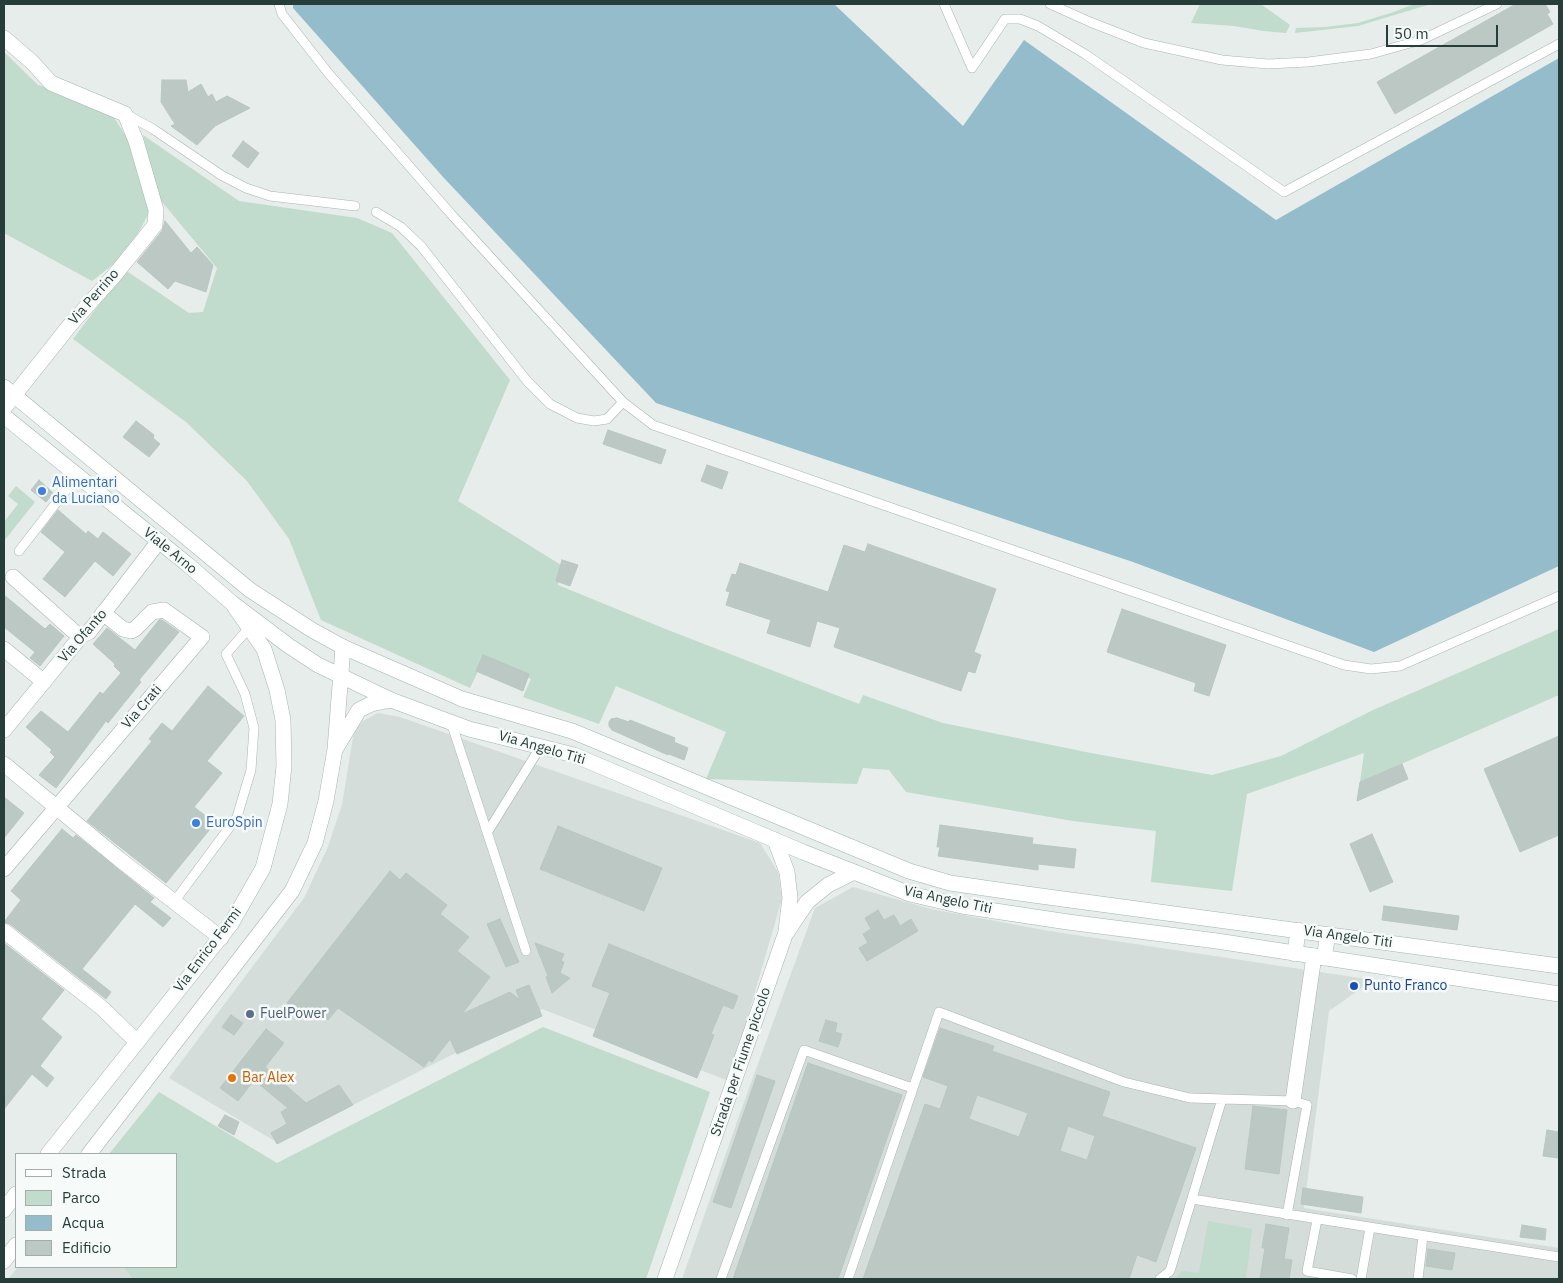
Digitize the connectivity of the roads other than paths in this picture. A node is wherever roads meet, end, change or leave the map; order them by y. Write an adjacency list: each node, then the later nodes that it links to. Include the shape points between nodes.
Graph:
1 (279, 4): 11 (lane, via 282,14 329,74 451,214)
2 (946, 4): 6 (lane, via 972,68 1005,19 1020,18 1085,54 1284,192)
3 (1050, 4): 4 (lane, via 1144,43 1222,60 1268,64 1371,54 1421,40)
4 (1497, 4)
5 (4, 38): 7 (street, via 51,83)
6 (1559, 44)
7 (125, 114): 8 (lane, via 246,188 270,196); 10 (street, Via Perrino, via 156,210 155,225 113,277)
8 (355, 206)
9 (376, 212): 11 (lane, via 401,227 421,246 527,381 550,404 577,418 594,421 607,419)
10 (9, 391): 12 (street); 23 (street, Viale Arno, via 250,590)
11 (623, 402): 18 (lane, via 653,425 1344,665 1371,669 1400,666)
12 (4, 408)
13 (4, 416): 14 (street, Viale Arno)
14 (77, 476): 15 (street, Viale Arno); 16 (lane)
15 (159, 541): 19 (street, Viale Arno); 20 (street, Via Ofanto)
16 (19, 551)
17 (13, 577): 22 (street)
18 (1559, 596)
19 (232, 603): 21 (street, Via Enrico Fermi); 25 (street, Viale Arno, via 289,646)
20 (103, 613): 22 (street, Via Ofanto, via 89,632); 33 (street, Via Crati, via 122,629 131,631 152,612 164,610 202,638)
21 (249, 628): 38 (lane, via 226,654 245,694 254,728 251,770 237,817); 43 (street, Via Enrico Fermi, via 264,650 277,690 283,720 284,766 280,804 263,868 232,924)
22 (81, 636): 26 (street, Via Ofanto)
23 (343, 647): 25 (street); 39 (street, Via Angelo Titi, via 462,698 572,731 901,867 950,883)
24 (4, 649): 26 (street)
25 (342, 676): 27 (street, Via Angelo Titi); 31 (street)
26 (44, 682): 29 (street, Via Ofanto)
27 (391, 700): 28 (street, Via Angelo Titi); 31 (street, via 359,710)
28 (451, 722): 30 (street, Via Angelo Titi); 34 (lane)
29 (4, 730)
30 (541, 746): 34 (lane); 35 (street, Via Angelo Titi, via 574,755)
31 (335, 749): 54 (street, via 315,843 292,891)
32 (4, 764): 33 (street)
33 (56, 808): 36 (street, Via Crati); 38 (street)
34 (488, 833): 44 (lane)
35 (775, 840): 37 (street, Via Angelo Titi); 42 (street, via 787,872 790,898)
36 (4, 869)
37 (854, 872): 42 (street, Strada per Fiume piccolo, via 808,902); 45 (street, Via Angelo Titi, via 910,894 962,906)
38 (174, 902): 43 (street)
39 (1298, 930): 41 (street, Via Angelo Titi); 45 (street)
40 (4, 931): 49 (street, via 102,1008)
41 (1328, 934): 46 (street); 47 (street, Via Angelo Titi)
42 (785, 935): 65 (street, Strada per Fiume piccolo)
43 (220, 938): 49 (street, Via Enrico Fermi)
44 (526, 951)
45 (1295, 954): 46 (street, Via Angelo Titi)
46 (1319, 957): 48 (street, Via Angelo Titi); 52 (street)
47 (1559, 966)
48 (1559, 994)
49 (138, 1042): 53 (street, Via Enrico Fermi)
50 (912, 1088): 51 (lane, via 938,1012 1124,1082 1190,1098); 66 (lane, via 804,1050); 67 (lane)
51 (1222, 1099): 52 (lane); 56 (lane)
52 (1292, 1100): 58 (lane, via 1307,1105)
53 (49, 1153)
54 (89, 1153)
55 (15, 1195): 57 (street)
56 (1192, 1199): 58 (lane); 68 (lane, via 1170,1271)
57 (4, 1210)
58 (1286, 1215): 59 (lane)
59 (1318, 1220): 60 (lane); 69 (lane, via 1307,1271)
60 (1370, 1228): 61 (lane); 70 (lane)
61 (1423, 1236): 63 (lane); 71 (lane)
62 (15, 1246): 64 (street)
63 (1559, 1257)
64 (4, 1261)
65 (665, 1279)
66 (721, 1279)
67 (848, 1279)
68 (1160, 1279)
69 (1352, 1279)
70 (1361, 1279)
71 (1418, 1279)

